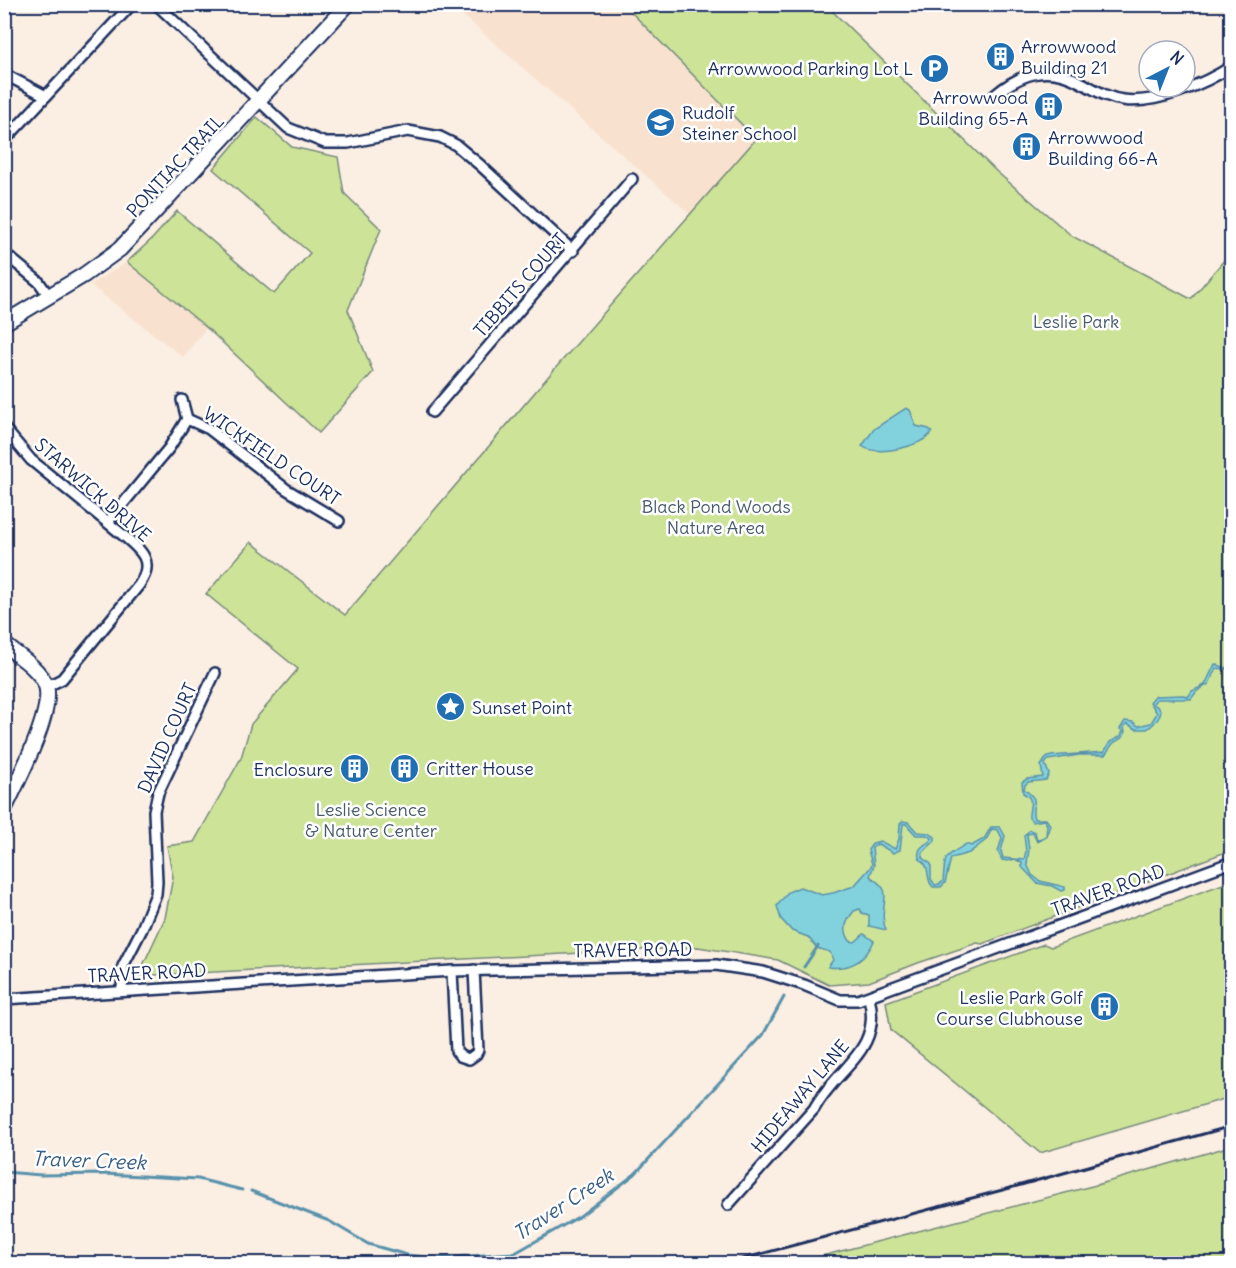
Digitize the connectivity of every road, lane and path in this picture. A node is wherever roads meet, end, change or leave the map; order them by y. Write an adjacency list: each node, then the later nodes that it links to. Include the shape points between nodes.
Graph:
1 (132, 4): 7 (street)
2 (156, 4): 8 (street)
3 (348, 4): 8 (main road, PONTIAC TRAIL)
4 (1232, 66): 6 (street, via 1148,101 1112,98 1054,73 1022,77)
5 (4, 74): 7 (street)
6 (995, 95)
7 (46, 96): 9 (street)
8 (259, 101): 11 (street, via 288,128 325,143 348,143 408,131 440,137 480,165); 13 (main road, PONTIAC TRAIL, via 120,249)
9 (4, 141)
10 (633, 179): 11 (street, TIBBITS COURT)
11 (573, 250): 16 (street, TIBBITS COURT)
12 (4, 253): 13 (street, via 39,282)
13 (49, 296): 14 (main road, PONTIAC TRAIL)
14 (4, 323)
15 (182, 400): 17 (street, WICKFIELD COURT)
16 (432, 412)
17 (187, 419): 19 (street, WICKFIELD COURT, via 209,429 286,489); 20 (street, WICKFIELD COURT, via 169,448)
18 (4, 428): 20 (street, STARWICK DRIVE, via 31,460)
19 (339, 521)
20 (108, 522): 23 (street, STARWICK DRIVE, via 143,554 145,576 62,679)
21 (4, 644): 23 (main road, via 38,674)
22 (215, 673): 28 (street, DAVID COURT, via 158,793 154,811 156,894 123,966)
23 (46, 687): 24 (main road, via 44,719)
24 (4, 810)
25 (1232, 861): 29 (street, TRAVER ROAD)
26 (474, 970): 27 (street, TRAVER ROAD); 27 (street, via 478,1050 469,1059 456,1051); 29 (street, TRAVER ROAD, via 735,966 846,1001)
27 (452, 971): 28 (street, TRAVER ROAD)
28 (122, 990): 30 (street, TRAVER ROAD)
29 (869, 998): 31 (street, HIDEAWAY LANE, via 872,1022 865,1046)
30 (4, 999)
31 (728, 1205)

